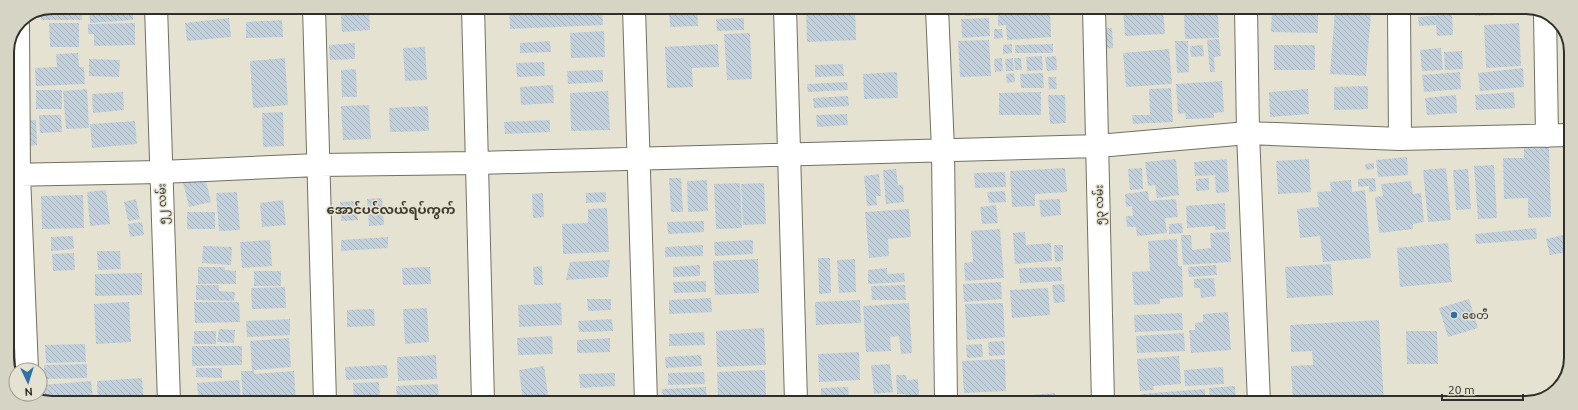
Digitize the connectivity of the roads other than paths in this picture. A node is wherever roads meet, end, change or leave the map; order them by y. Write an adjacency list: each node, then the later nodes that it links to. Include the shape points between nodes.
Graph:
1 (156, 14): 23 (street, ၅၂ လမ်း)
2 (314, 14): 22 (street)
3 (473, 14): 21 (street)
4 (634, 14): 20 (street)
5 (785, 14): 19 (street)
6 (937, 14): 18 (street)
7 (1094, 14): 17 (street, ၅၃ လမ်း)
8 (1246, 14): 12 (street)
9 (1399, 14): 15 (street)
10 (1545, 19): 14 (street)
11 (18, 36): 16 (street)
12 (1248, 133): 15 (street); 17 (street); 34 (street)
13 (1564, 135): 14 (street)
14 (1547, 136): 15 (street)
15 (1400, 139)
16 (14, 145)
17 (1098, 146): 18 (street); 33 (street, ၅၃ လမ်း)
18 (943, 150): 19 (street); 32 (street)
19 (790, 155): 20 (street); 31 (street)
20 (638, 158): 21 (street); 30 (street)
21 (477, 163): 22 (street); 29 (street)
22 (318, 165): 23 (street); 28 (street)
23 (161, 172): 24 (street); 27 (street, ၅၂ လမ်း)
24 (14, 175)
25 (14, 189): 26 (street)
26 (26, 362)
27 (168, 396)
28 (325, 396)
29 (483, 396)
30 (646, 396)
31 (796, 396)
32 (946, 396)
33 (1103, 396)
34 (1259, 396)

